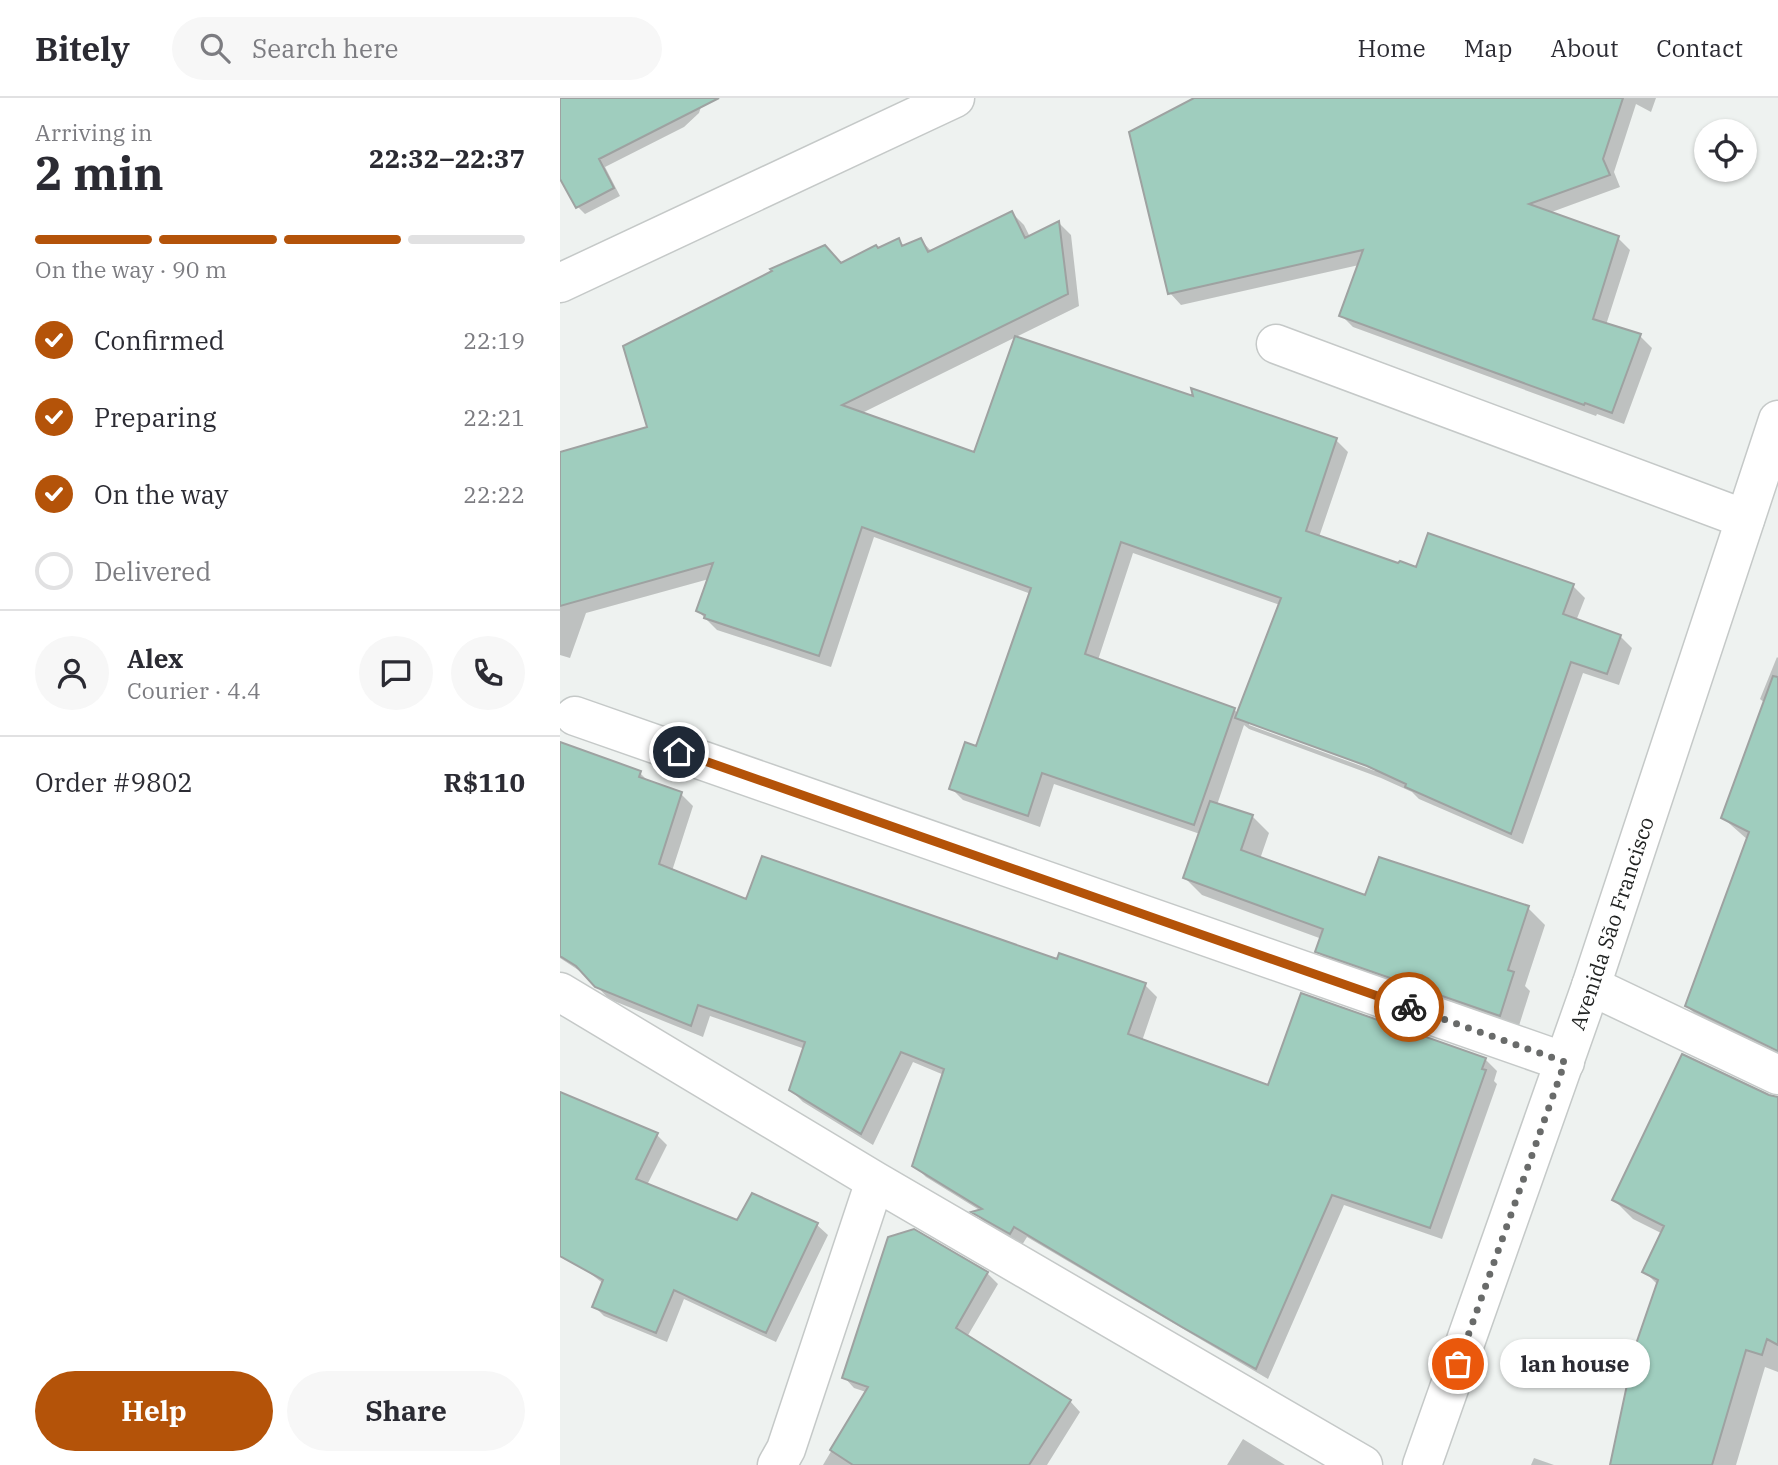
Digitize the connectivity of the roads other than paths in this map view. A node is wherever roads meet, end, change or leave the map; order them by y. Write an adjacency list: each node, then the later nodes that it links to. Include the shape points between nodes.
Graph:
1 (956, 98): 2 (street)
2 (560, 283)
3 (1276, 344): 5 (street)
4 (1778, 420): 5 (street, Avenida São Francisco)
5 (1745, 519): 7 (street, Avenida São Francisco)
6 (575, 716): 9 (street)
7 (1591, 986): 9 (street, Avenida São Francisco); 10 (street)
8 (560, 992): 11 (street)
9 (1565, 1062): 14 (street, Avenida São Francisco)
10 (1778, 1075)
11 (875, 1181): 12 (street); 13 (street)
12 (777, 1465)
13 (1363, 1465)
14 (1422, 1465)

